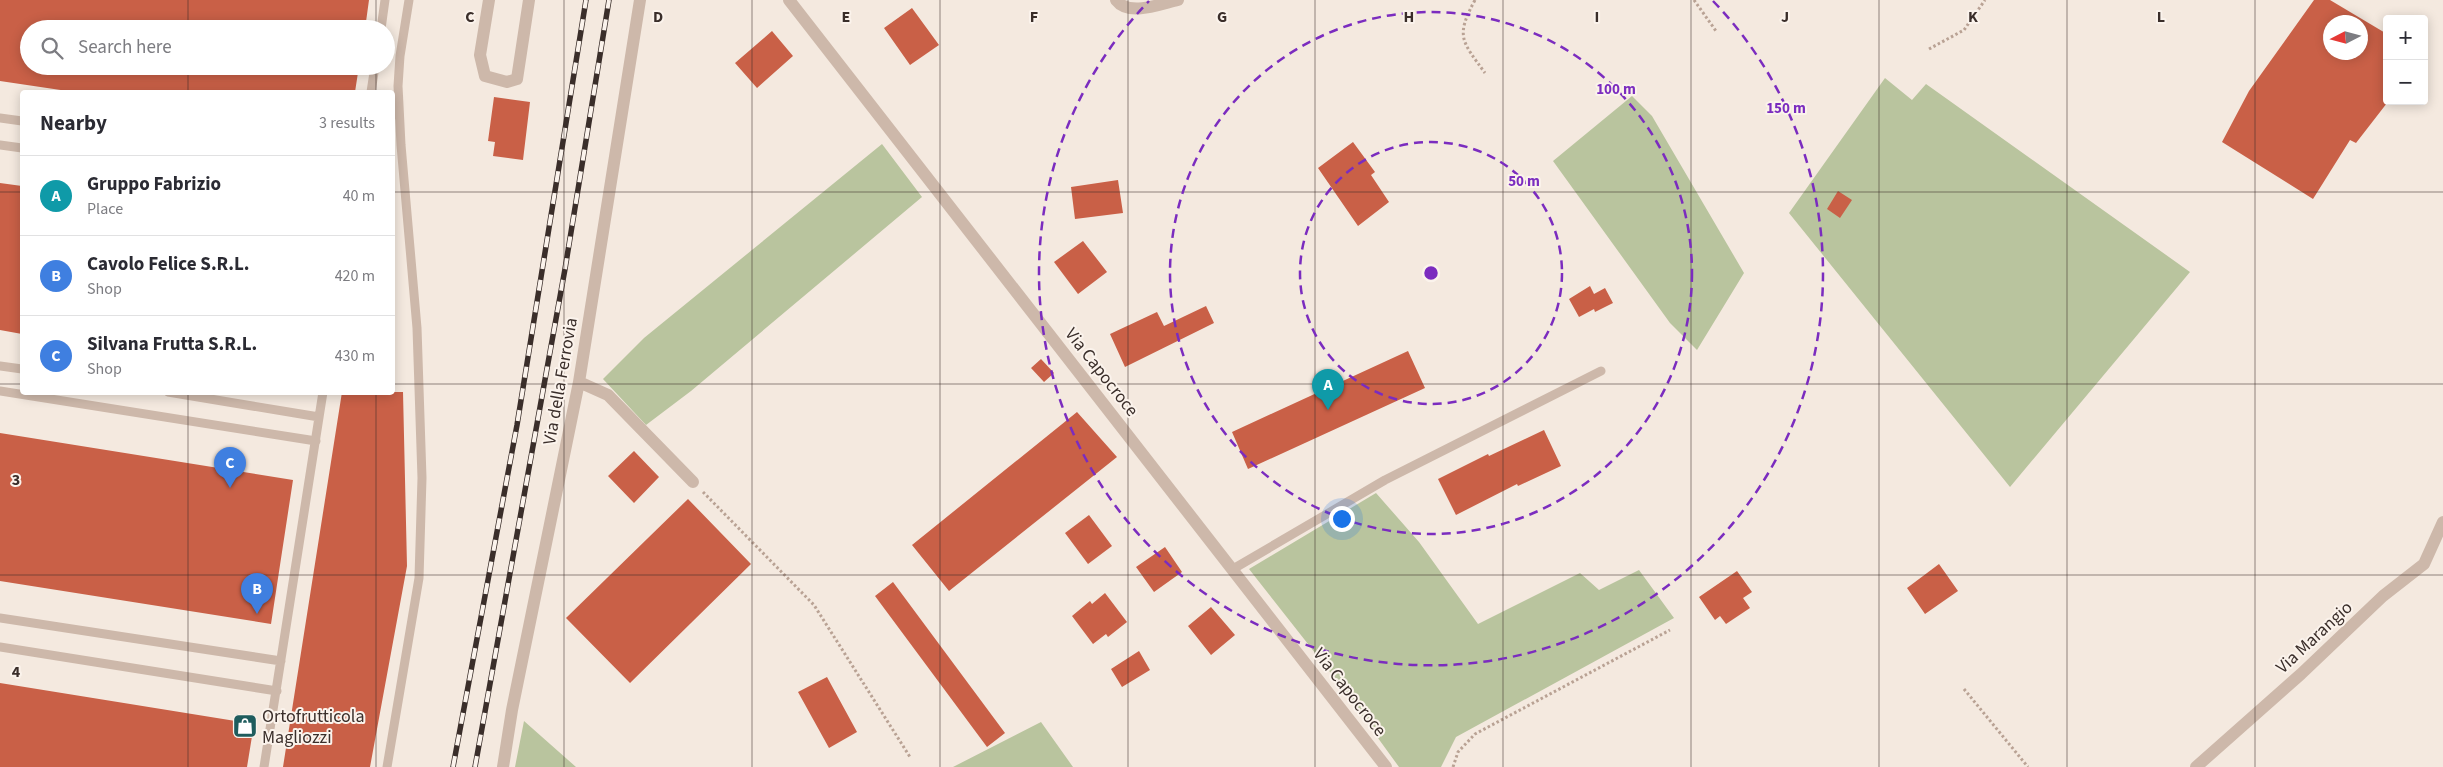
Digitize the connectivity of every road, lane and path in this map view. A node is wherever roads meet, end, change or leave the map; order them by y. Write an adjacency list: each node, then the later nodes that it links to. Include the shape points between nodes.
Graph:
1 (385, 0): 12 (lane)
2 (409, 0): 17 (lane)
3 (489, 0): 4 (street, via 480,55 483,69 485,76 507,82 517,79)
4 (529, 0)
5 (640, 0): 27 (street, Via della Ferrovia)
6 (789, 0): 37 (street, Via Capocroce)
7 (1116, 0): 8 (street, via 1121,6 1133,9)
8 (1178, 0)
9 (1475, 0): 15 (path, via 1463,23 1464,42)
10 (1694, 0): 13 (path)
11 (1985, 0): 14 (path, via 1964,30)
12 (382, 20)
13 (1716, 31)
14 (1929, 49)
15 (1485, 73)
16 (374, 75): 18 (lane)
17 (398, 86): 19 (lane); 46 (lane, via 417,328 422,478 418,578)
18 (371, 90)
19 (395, 101)
20 (0, 118): 21 (lane)
21 (20, 121)
22 (0, 145): 23 (lane)
23 (20, 148)
24 (0, 366): 25 (lane)
25 (20, 369)
26 (1601, 371): 37 (lane, via 1385,480)
27 (579, 382): 35 (street, via 608,395); 47 (street, Via della Ferrovia)
28 (0, 390): 29 (lane)
29 (20, 393)
30 (31, 395): 34 (lane)
31 (187, 395): 33 (lane)
32 (322, 395): 33 (lane)
33 (319, 416): 34 (lane)
34 (316, 441): 41 (lane)
35 (694, 482): 44 (path, via 814,605)
36 (2443, 522): 51 (street, Via Marangio, via 2424,564 2383,596)
37 (1233, 569): 48 (street, Via Capocroce)
38 (0, 618): 41 (lane)
39 (1670, 630): 49 (path, via 1475,734 1458,752)
40 (0, 647): 43 (lane)
41 (281, 661): 43 (lane)
42 (1964, 689): 50 (path)
43 (277, 692): 45 (lane)
44 (910, 757)
45 (264, 767)
46 (387, 767)
47 (503, 767)
48 (1386, 767)
49 (1454, 767)
50 (2028, 767)
51 (2196, 767)

